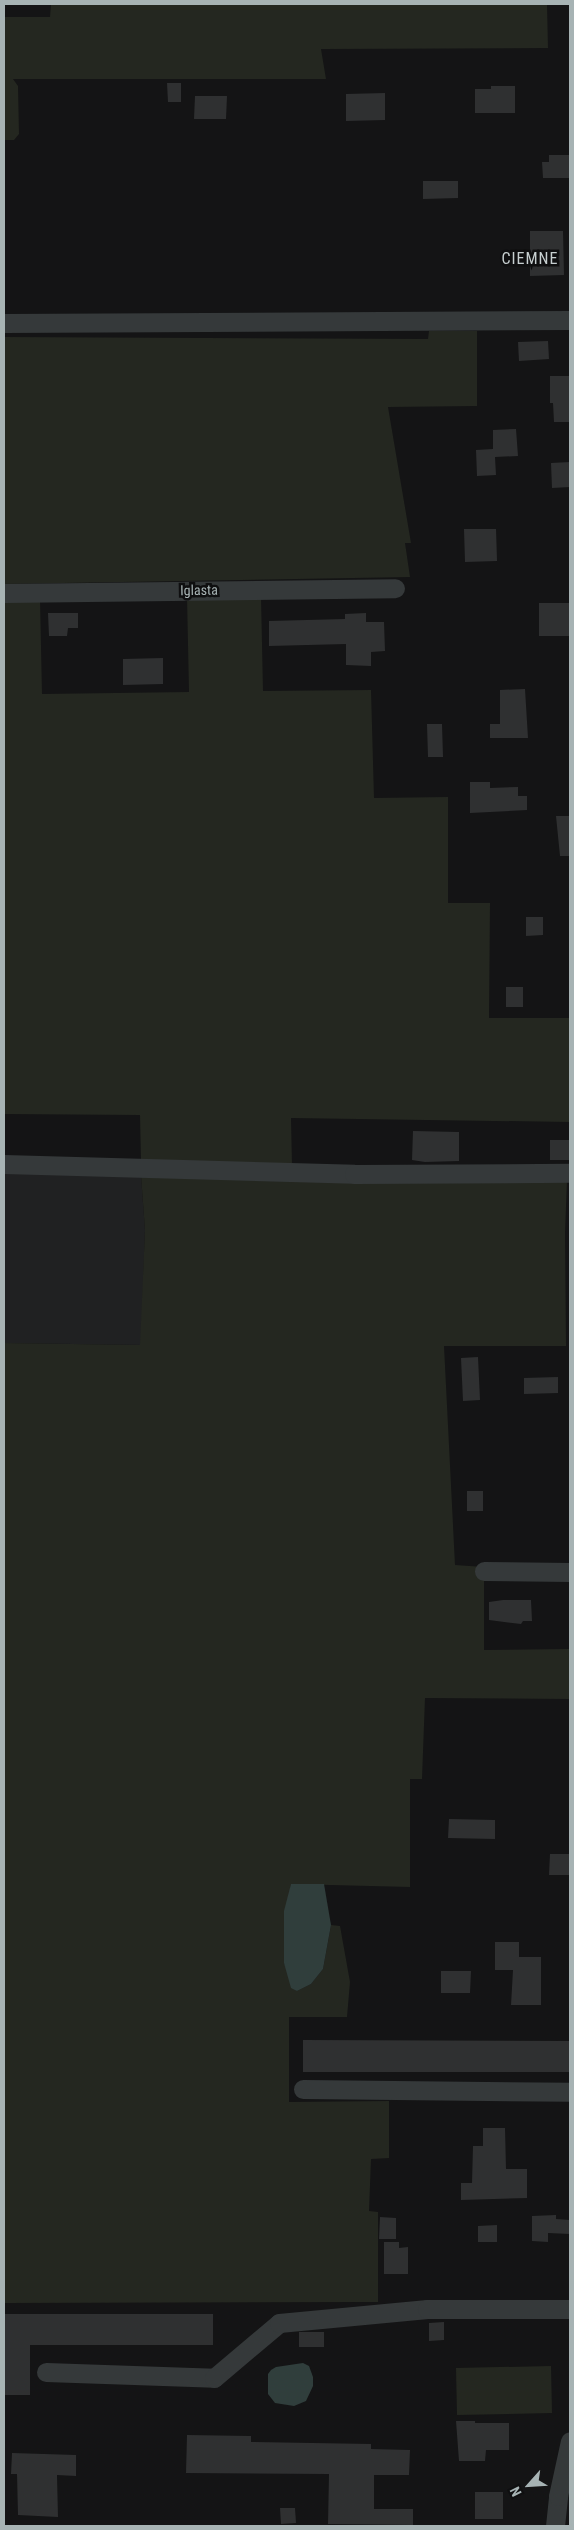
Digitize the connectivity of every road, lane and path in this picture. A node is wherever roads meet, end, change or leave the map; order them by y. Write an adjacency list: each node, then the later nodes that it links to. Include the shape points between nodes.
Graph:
1 (570, 320): 2 (street)
2 (4, 323)
3 (395, 588): 4 (street, Iglasta)
4 (4, 593)
5 (4, 1164): 6 (street, via 354,1174)
6 (570, 1173)
7 (484, 1571): 8 (street)
8 (570, 1572)
9 (303, 2089): 10 (street)
10 (570, 2092)
11 (570, 2308): 12 (street, via 427,2309 279,2323 214,2378)
12 (46, 2372)
13 (570, 2441): 14 (street)
14 (555, 2526)

